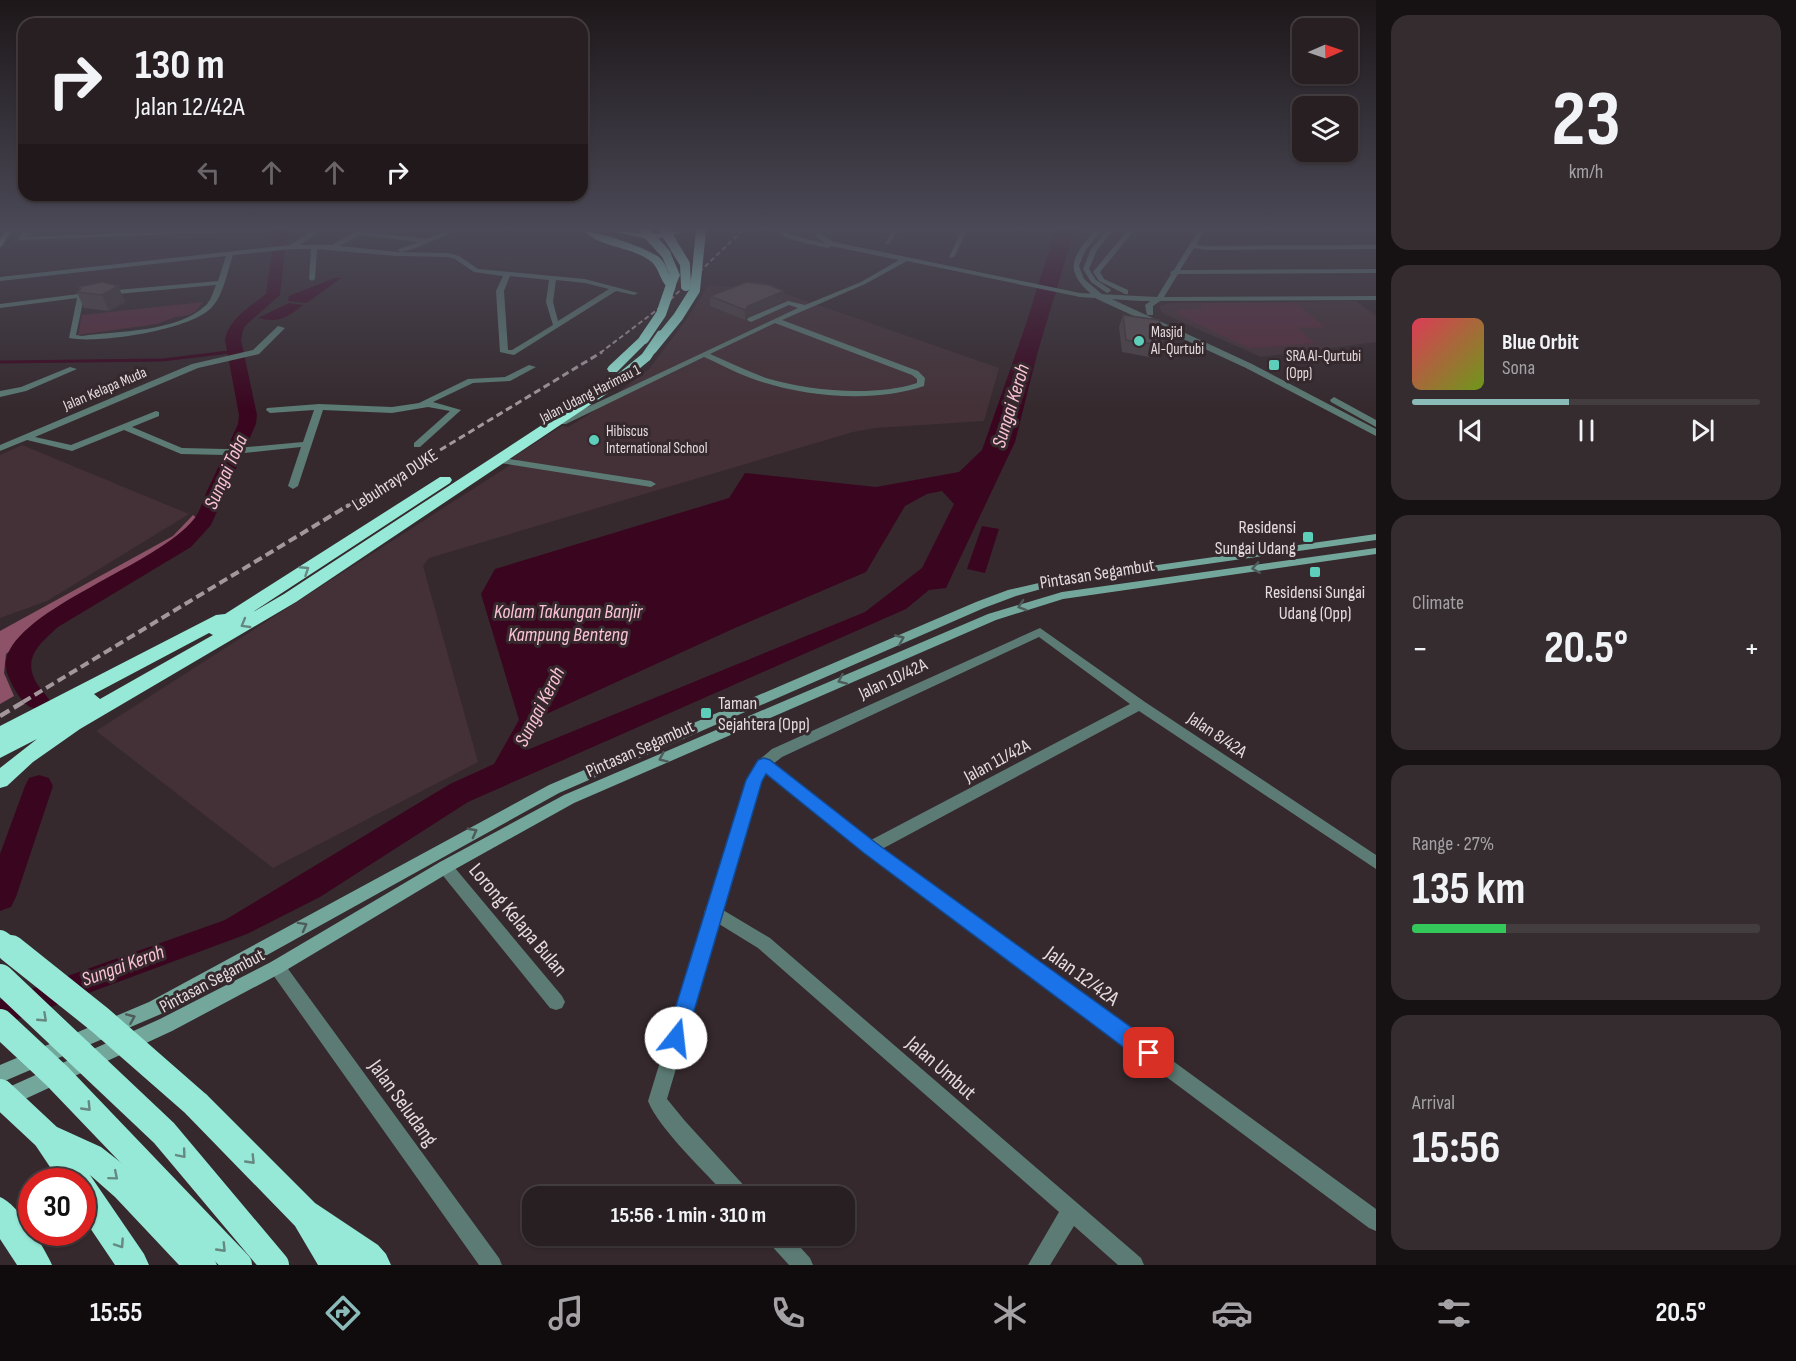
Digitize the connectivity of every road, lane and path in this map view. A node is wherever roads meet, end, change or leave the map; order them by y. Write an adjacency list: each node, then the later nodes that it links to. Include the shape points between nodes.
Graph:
1 (144, 290): 18 (street)
2 (216, 290): 18 (street, via 210,306 188,320 82,339 72,336)
3 (500, 290): 31 (street, via 504,352 514,353)
4 (548, 290): 31 (street)
5 (612, 290): 31 (street)
6 (623, 290): 17 (street)
7 (669, 290): 55 (highway, Lebuhraya DUKE, one-way to 7, bridge, via 602,378 650,332 662,314)
8 (684, 290): 33 (highway, bridge, via 674,315)
9 (695, 290): 33 (highway, bridge)
10 (846, 290): 26 (street, Jalan Udang Harimau 1)
11 (1052, 290): 22 (street)
12 (1092, 290): 22 (street)
13 (1107, 290): 19 (street)
14 (1121, 290): 16 (street)
15 (1163, 290): 23 (street)
16 (1125, 292)
17 (634, 293)
18 (81, 296): 25 (street)
19 (1117, 297): 22 (street); 24 (street)
20 (1363, 298): 21 (street); 23 (street); 27 (street)
21 (1376, 298)
22 (1104, 299): 24 (street); 44 (street, via 1269,376)
23 (1158, 299): 24 (street); 28 (street, via 1149,305)
24 (1129, 300): 28 (street)
25 (0, 306)
26 (805, 307): 29 (street, via 790,302); 30 (street, Jalan Udang Harimau 1)
27 (1376, 307)
28 (1150, 313): 42 (street, via 1282,374)
29 (752, 320)
30 (775, 320): 34 (street, Jalan Udang Harimau 1); 34 (street, via 915,373 921,384 908,390 834,392 770,382)
31 (558, 326)
32 (282, 328): 45 (street, Jalan Kelapa Muda, via 248,355 195,366)
33 (652, 349): 58 (highway, one-way to 58, via 613,384 290,598)
34 (703, 354): 49 (street, Jalan Udang Harimau 1, via 570,417)
35 (532, 366): 38 (street, via 507,379 471,381)
36 (73, 369): 37 (street)
37 (0, 394)
38 (422, 404): 39 (street, via 369,411); 47 (street, via 457,410)
39 (319, 407): 40 (street); 46 (street)
40 (270, 410)
41 (156, 414): 43 (street)
42 (1376, 424)
43 (124, 427): 45 (street, via 72,448); 46 (street, via 181,451 225,452)
44 (1376, 433)
45 (25, 437): 48 (street, Jalan Kelapa Muda)
46 (307, 444): 51 (street)
47 (417, 445)
48 (0, 448)
49 (503, 461): 50 (street); 54 (street, Jalan Udang Harimau 1)
50 (651, 484)
51 (293, 486)
52 (1376, 537): 73 (main road, Pintasan Segambut, one-way to 52, via 155,1008 554,789 980,605 1052,583)
53 (1376, 551): 66 (main road, Pintasan Segambut, one-way to 66, via 1027,604 869,668 569,800)
54 (276, 609)
55 (238, 613): 58 (highway, Lebuhraya DUKE); 59 (highway, via 213,622)
56 (1040, 632): 57 (street, Jalan 8/42A); 62 (street, Jalan 10/42A, via 777,753)
57 (1140, 705): 64 (street, Jalan 11/42A); 65 (street, Jalan 8/42A)
58 (65, 722): 60 (highway); 61 (highway); 63 (highway)
59 (0, 735)
60 (0, 750)
61 (0, 762)
62 (764, 764): 64 (street, Jalan 12/42A); 67 (street, via 754,780)
63 (0, 780)
64 (870, 848): 83 (street, Jalan 12/42A)
65 (1376, 863)
66 (445, 867): 69 (main road, Pintasan Segambut); 71 (street, Lorong Kelapa Bulan)
67 (712, 912): 78 (street, via 657,1101); 80 (street, Jalan Umbut, via 764,943)
68 (0, 941): 82 (highway, one-way to 82, bridge, via 42,972 196,1104)
69 (277, 967): 75 (main road, Pintasan Segambut, via 166,1025); 92 (street, Jalan Seludang)
70 (0, 978): 90 (highway, one-way to 90, bridge, via 164,1133)
71 (556, 1002)
72 (0, 1023): 89 (highway, one-way to 89, bridge, via 57,1076)
73 (0, 1074)
74 (0, 1093): 76 (highway, bridge)
75 (0, 1100)
76 (46, 1136): 77 (highway); 88 (highway, one-way to 88, via 91,1157 126,1186)
77 (68, 1168)
78 (731, 1186)
79 (96, 1210): 87 (highway, one-way to 87)
80 (1071, 1211): 94 (street); 95 (street, Jalan Umbut)
81 (0, 1212): 85 (highway)
82 (304, 1214): 86 (highway); 91 (highway)
83 (1376, 1221)
84 (785, 1246): 93 (street)
85 (31, 1260)
86 (371, 1260)
87 (133, 1265)
88 (201, 1265)
89 (238, 1265)
90 (275, 1265)
91 (336, 1265)
92 (492, 1265)
93 (803, 1265)
94 (1038, 1265)
95 (1134, 1265)

